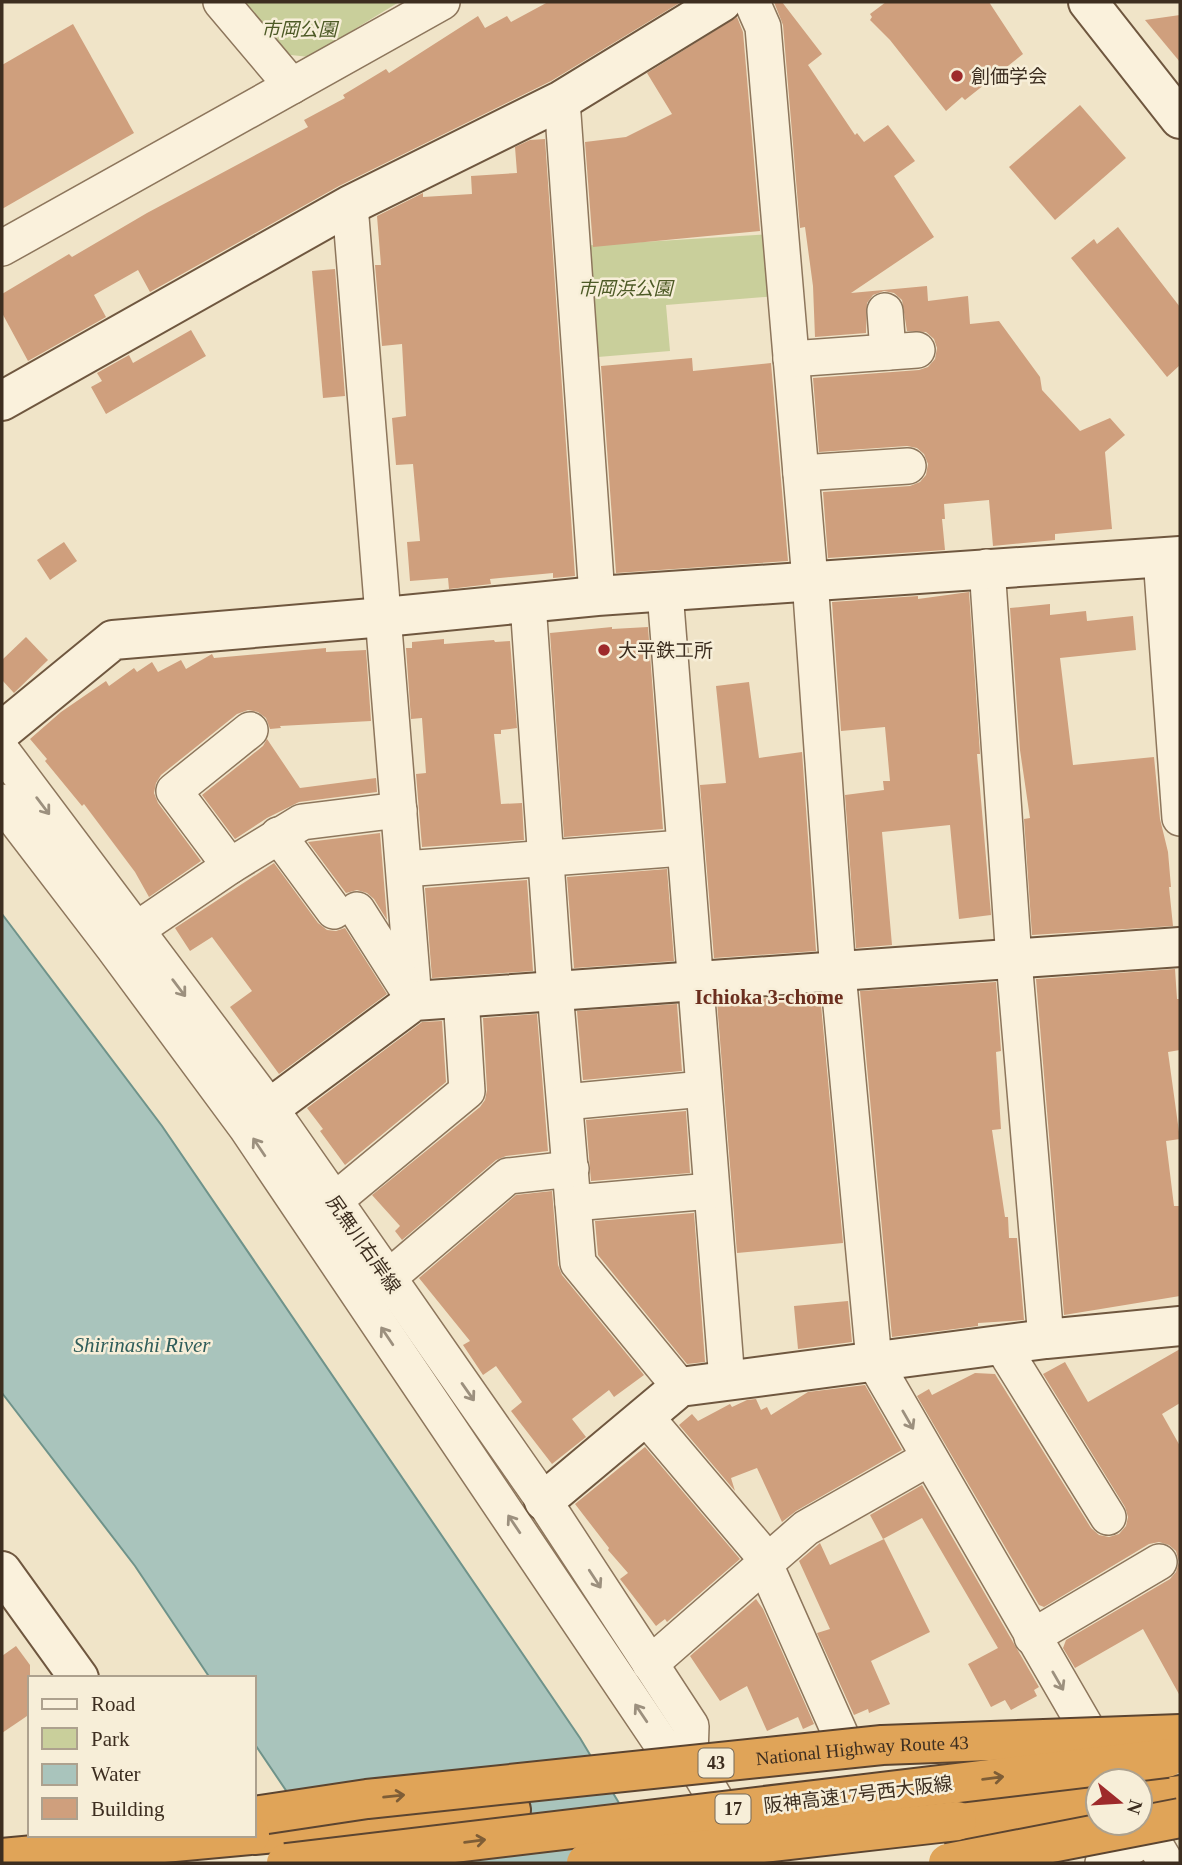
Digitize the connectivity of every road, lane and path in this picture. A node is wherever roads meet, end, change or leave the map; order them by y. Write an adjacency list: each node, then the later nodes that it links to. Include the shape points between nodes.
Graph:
1 (221, 2): 6 (street)
2 (442, 2): 6 (street)
3 (722, 2): 7 (street)
4 (752, 2): 12 (street, via 764,27)
5 (1087, 2): 8 (street)
6 (292, 86): 10 (street)
7 (562, 100): 9 (street); 20 (street)
8 (1180, 119)
9 (350, 205): 13 (street); 22 (street)
10 (2, 248)
11 (885, 312): 12 (street, via 903,351)
12 (791, 359): 15 (street)
13 (2, 401)
14 (908, 466): 15 (street)
15 (801, 473): 18 (street)
16 (1171, 556): 17 (street); 28 (street)
17 (987, 567): 18 (street); 36 (street)
18 (810, 580): 19 (street); 37 (street)
19 (665, 592): 20 (street); 30 (street)
20 (597, 596): 21 (street)
21 (527, 603): 22 (street); 31 (street)
22 (384, 617): 23 (street, via 113,640); 27 (street)
23 (2, 730)
24 (250, 730): 32 (street, via 174,791)
25 (2, 751): 34 (street, 尻無川右岸線, one-way to 34)
26 (2, 802): 69 (street, one-way to 26, via 663,1745 246,1127)
27 (399, 810): 29 (street, via 302,822); 33 (street)
28 (1180, 818)
29 (278, 835): 32 (street); 41 (street, via 346,910)
30 (683, 848): 31 (street); 38 (street)
31 (545, 857): 33 (street); 39 (street)
32 (230, 866): 34 (street)
33 (404, 869): 41 (street)
34 (136, 930): 44 (street, 尻無川右岸線, one-way to 44)
35 (1180, 947): 36 (street)
36 (1014, 960): 37 (street); 50 (street)
37 (838, 973): 38 (street); 52 (street)
38 (694, 982): 39 (street); 42 (street)
39 (555, 991): 40 (street); 43 (street)
40 (461, 997): 41 (street); 47 (street, via 467,1091)
41 (414, 1001): 44 (street)
42 (702, 1089): 43 (street); 46 (street)
43 (565, 1102): 45 (street)
44 (270, 1108): 47 (street, 尻無川右岸線)
45 (572, 1186): 46 (street); 48 (street, via 508,1176); 54 (street, via 578,1263)
46 (711, 1191): 53 (street)
47 (334, 1201): 48 (street, 尻無川右岸線)
48 (388, 1278): 57 (street, 尻無川右岸線, one-way to 57)
49 (1180, 1326): 50 (street)
50 (1046, 1339): 51 (street)
51 (1002, 1346): 52 (street); 58 (street)
52 (874, 1361): 53 (street); 56 (street, one-way to 56)
53 (727, 1381): 54 (street)
54 (680, 1387): 55 (street)
55 (645, 1416): 57 (street); 59 (street)
56 (929, 1458): 59 (street, via 806,1528); 62 (street)
57 (544, 1502): 63 (street, 尻無川右岸線, one-way to 63)
58 (1108, 1517)
59 (768, 1561): 63 (street); 68 (street, via 768,1571)
60 (1158, 1562): 62 (street)
61 (2, 1571): 64 (street)
62 (1032, 1637): 66 (street, one-way to 66)
63 (650, 1664): 69 (street, 尻無川右岸線, via 691,1726)
64 (78, 1676)
65 (1180, 1720): 66 (highway, 43)
66 (1087, 1730): 68 (highway, 43); 71 (street)
67 (1180, 1734): 76 (highway, National Highway Route 43 / 43, one-way to 67, bridge, via 367,1799 882,1745)
68 (842, 1738): 69 (highway, 43)
69 (690, 1756): 88 (street)
70 (1180, 1756): 72 (highway, 阪神高速17号西大阪線 / 17, one-way to 70, bridge)
71 (1109, 1767)
72 (956, 1782): 79 (highway, bridge, via 511,1810); 85 (highway, 阪神高速17号西大阪線 / 17, one-way to 72, bridge)
73 (1180, 1795): 74 (highway)
74 (1154, 1798)
75 (1084, 1807): 77 (highway, 阪神高速17号西大阪線 / 17)
76 (256, 1816)
77 (957, 1821): 86 (highway, 阪神高速17号西大阪線 / 17, bridge); 87 (highway, bridge)
78 (1163, 1834): 89 (highway, bridge); 90 (highway); 91 (street)
79 (256, 1835)
80 (109, 1837): 83 (highway)
81 (194, 1837): 84 (street)
82 (227, 1837): 83 (highway, bridge)
83 (2, 1855)
84 (213, 1863)
85 (286, 1863)
86 (586, 1863)
87 (712, 1863)
88 (753, 1863)
89 (948, 1863)
90 (1005, 1863)
91 (1103, 1863)

